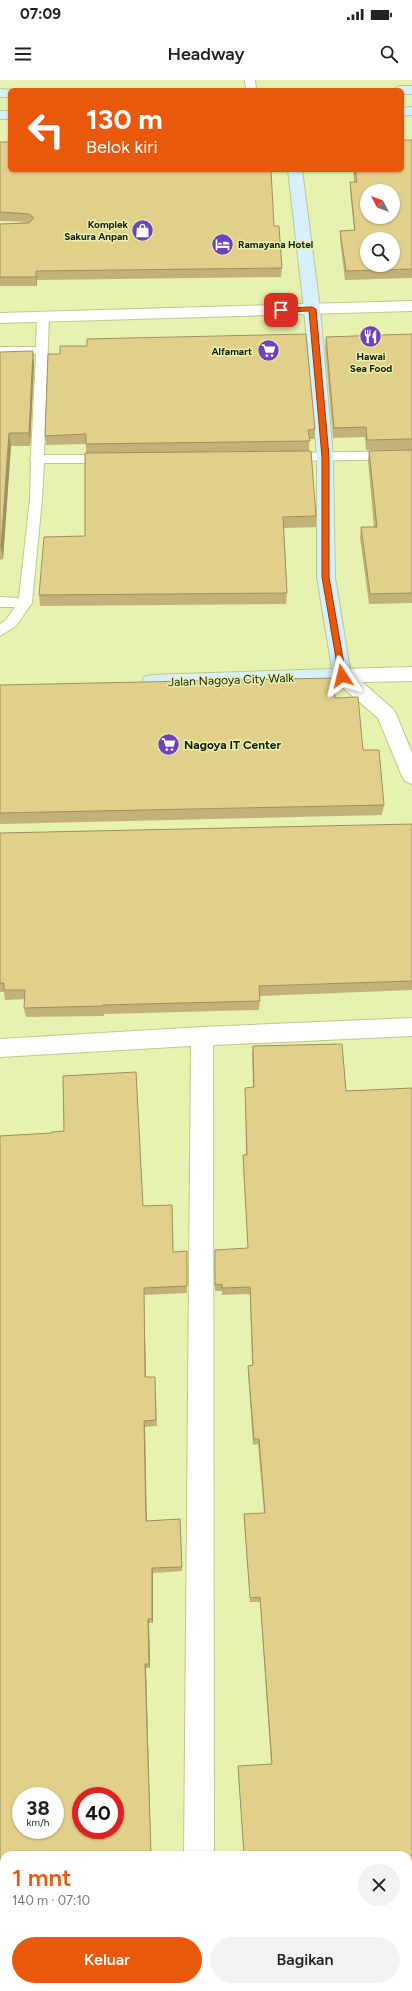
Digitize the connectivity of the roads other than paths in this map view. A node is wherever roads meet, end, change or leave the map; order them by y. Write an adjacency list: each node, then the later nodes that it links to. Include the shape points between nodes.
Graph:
1 (295, 172): 3 (street)
2 (412, 306): 3 (street)
3 (312, 309): 4 (street); 10 (street, via 323,341)
4 (42, 317): 5 (street); 6 (lane)
5 (0, 318)
6 (41, 350): 7 (lane); 11 (lane)
7 (0, 351)
8 (412, 454): 10 (lane)
9 (278, 457): 10 (lane)
10 (325, 457): 17 (street, via 326,577)
11 (36, 459): 12 (lane); 14 (lane, via 36,499)
12 (120, 459)
13 (0, 602): 14 (lane)
14 (25, 602): 15 (lane, via 11,623)
15 (0, 631)
16 (412, 674): 17 (street)
17 (342, 676): 18 (street, Jalan Nagoya City Walk); 19 (street, via 386,714)
18 (135, 683)
19 (412, 776)
20 (412, 1027): 21 (street)
21 (202, 1036): 22 (street); 23 (street)
22 (0, 1048)
23 (199, 1851)

